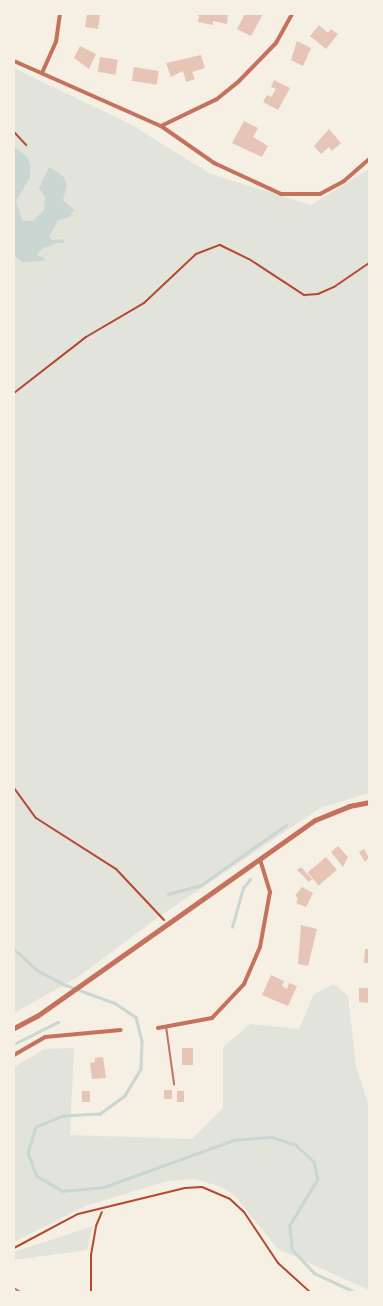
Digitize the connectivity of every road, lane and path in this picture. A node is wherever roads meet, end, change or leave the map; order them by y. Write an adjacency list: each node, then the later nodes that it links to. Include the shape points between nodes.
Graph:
1 (60, 14): 4 (street, via 56,42)
2 (292, 14): 5 (street, via 276,43 239,82 217,99)
3 (14, 61): 4 (street)
4 (42, 73): 5 (street)
5 (160, 126): 8 (street, via 228,171 281,194 320,194 350,176)
6 (14, 132): 7 (path)
7 (26, 145)
8 (369, 159)
9 (369, 263): 10 (path, via 334,287 318,294 304,295 249,259 220,245 196,254 144,303 86,337)
10 (14, 393)
11 (14, 788): 14 (path, via 36,818 116,869)
12 (369, 802): 13 (street, via 349,806 315,820)
13 (260, 859): 14 (street); 15 (street, via 270,892 260,947 244,984 212,1018)
14 (169, 925): 16 (street, via 37,1016)
15 (166, 1026): 17 (street); 20 (lane)
16 (14, 1028)
17 (158, 1028)
18 (121, 1030): 19 (street, via 45,1037)
19 (14, 1055)
20 (174, 1084)
21 (103, 1210): 22 (path, via 78,1214); 25 (path, via 96,1226 91,1255); 26 (path, via 186,1188 215,1192 244,1212 278,1263)
22 (14, 1248)
23 (14, 1288): 24 (lane)
24 (20, 1292)
25 (90, 1292)
26 (310, 1292)

